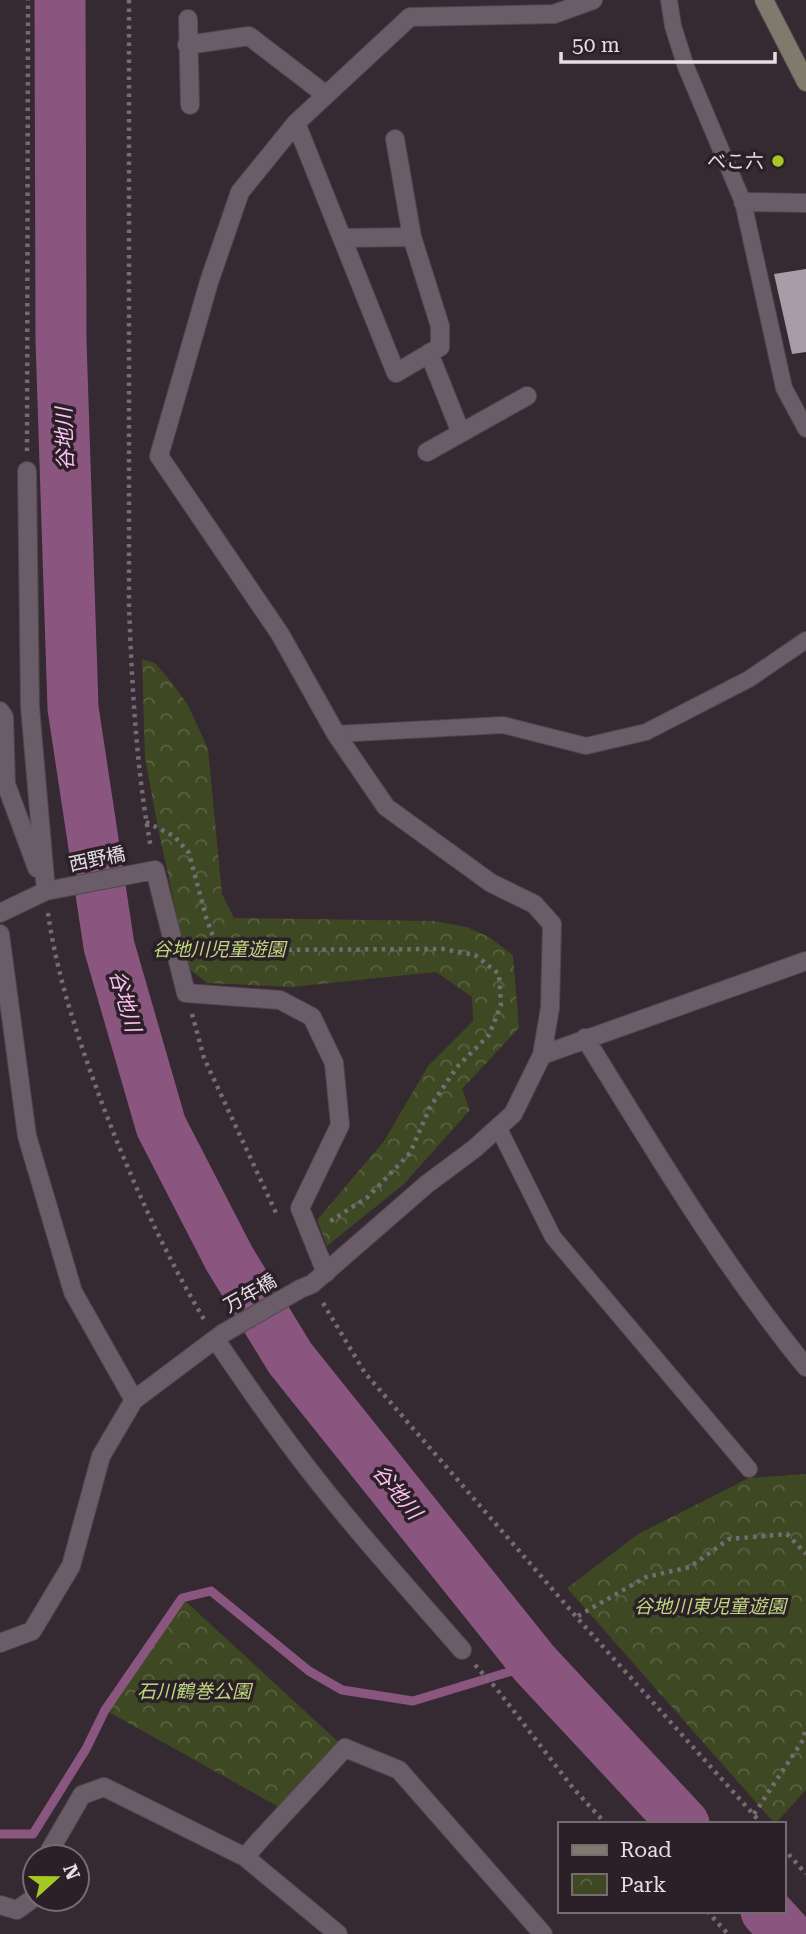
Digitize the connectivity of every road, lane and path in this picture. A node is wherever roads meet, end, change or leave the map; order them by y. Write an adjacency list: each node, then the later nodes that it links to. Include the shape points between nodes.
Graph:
1 (28, 0): 22 (path)
2 (129, 0): 26 (path, via 129,605 133,704)
3 (593, 0): 9 (street, via 554,15 410,17)
4 (669, 0): 13 (lane, via 686,67)
5 (764, 0): 8 (main road)
6 (187, 19): 7 (street)
7 (187, 45): 9 (street, via 249,36); 10 (street)
8 (806, 82)
9 (326, 95): 11 (street)
10 (190, 105)
11 (296, 123): 16 (street); 25 (street, 万年橋, via 240,192 159,456 279,634)
12 (395, 139): 15 (street)
13 (743, 202): 14 (street); 19 (lane, via 784,388)
14 (806, 203)
15 (412, 237): 16 (street); 17 (street, via 440,326 440,346)
16 (342, 238): 17 (street, via 396,373)
17 (429, 353): 20 (street)
18 (527, 396): 20 (street)
19 (806, 429)
20 (461, 433): 21 (street)
21 (427, 452)
22 (27, 471): 28 (street, via 30,707)
23 (806, 640): 25 (lane, via 749,679 646,732 586,746 503,725)
24 (0, 711): 28 (street, via 6,784)
25 (336, 734): 35 (street, 万年橋, via 386,807 491,883 534,904 552,924 550,1008)
26 (146, 822): 27 (path); 38 (path, via 174,836 189,853 214,939 232,950 443,949 475,955 499,974 501,1006 489,1035 457,1067 430,1107 410,1153 368,1197)
27 (149, 870): 28 (street, 西野橋); 33 (street)
28 (52, 890): 29 (street, 西野橋)
29 (0, 913)
30 (0, 934): 43 (street, via 27,1136 73,1292)
31 (52, 943): 41 (path, via 71,1016 116,1140 186,1289)
32 (806, 961): 34 (street)
33 (186, 993): 37 (path, via 204,1058); 38 (street, via 280,1000 312,1017 334,1063 340,1125 300,1208)
34 (585, 1038): 35 (street); 42 (street, via 702,1227)
35 (542, 1055): 36 (street, 万年橋, via 513,1114)
36 (498, 1127): 39 (street, 万年橋); 44 (lane, via 553,1237)
37 (279, 1219)
38 (310, 1234): 39 (street)
39 (326, 1273): 41 (street, 万年橋)
40 (337, 1327): 50 (path, via 365,1373)
41 (219, 1337): 43 (street, 万年橋); 48 (street, via 263,1411 307,1468)
42 (806, 1367)
43 (134, 1400): 47 (street, via 101,1456 71,1566 32,1631)
44 (749, 1469)
45 (806, 1554): 46 (path, via 787,1534 729,1539 690,1567 646,1577)
46 (578, 1616)
47 (0, 1643)
48 (468, 1657): 51 (path)
49 (806, 1727): 50 (path, via 803,1740)
50 (754, 1814): 52 (path)
51 (604, 1822)
52 (760, 1822)
53 (54, 1843): 55 (street, via 82,1795 104,1787)
54 (785, 1850): 56 (path)
55 (245, 1857): 60 (street); 61 (street, via 345,1748 399,1770)
56 (806, 1874)
57 (0, 1905): 58 (street)
58 (21, 1907)
59 (709, 1913): 62 (path)
60 (338, 1934)
61 (543, 1934)
62 (728, 1934)

